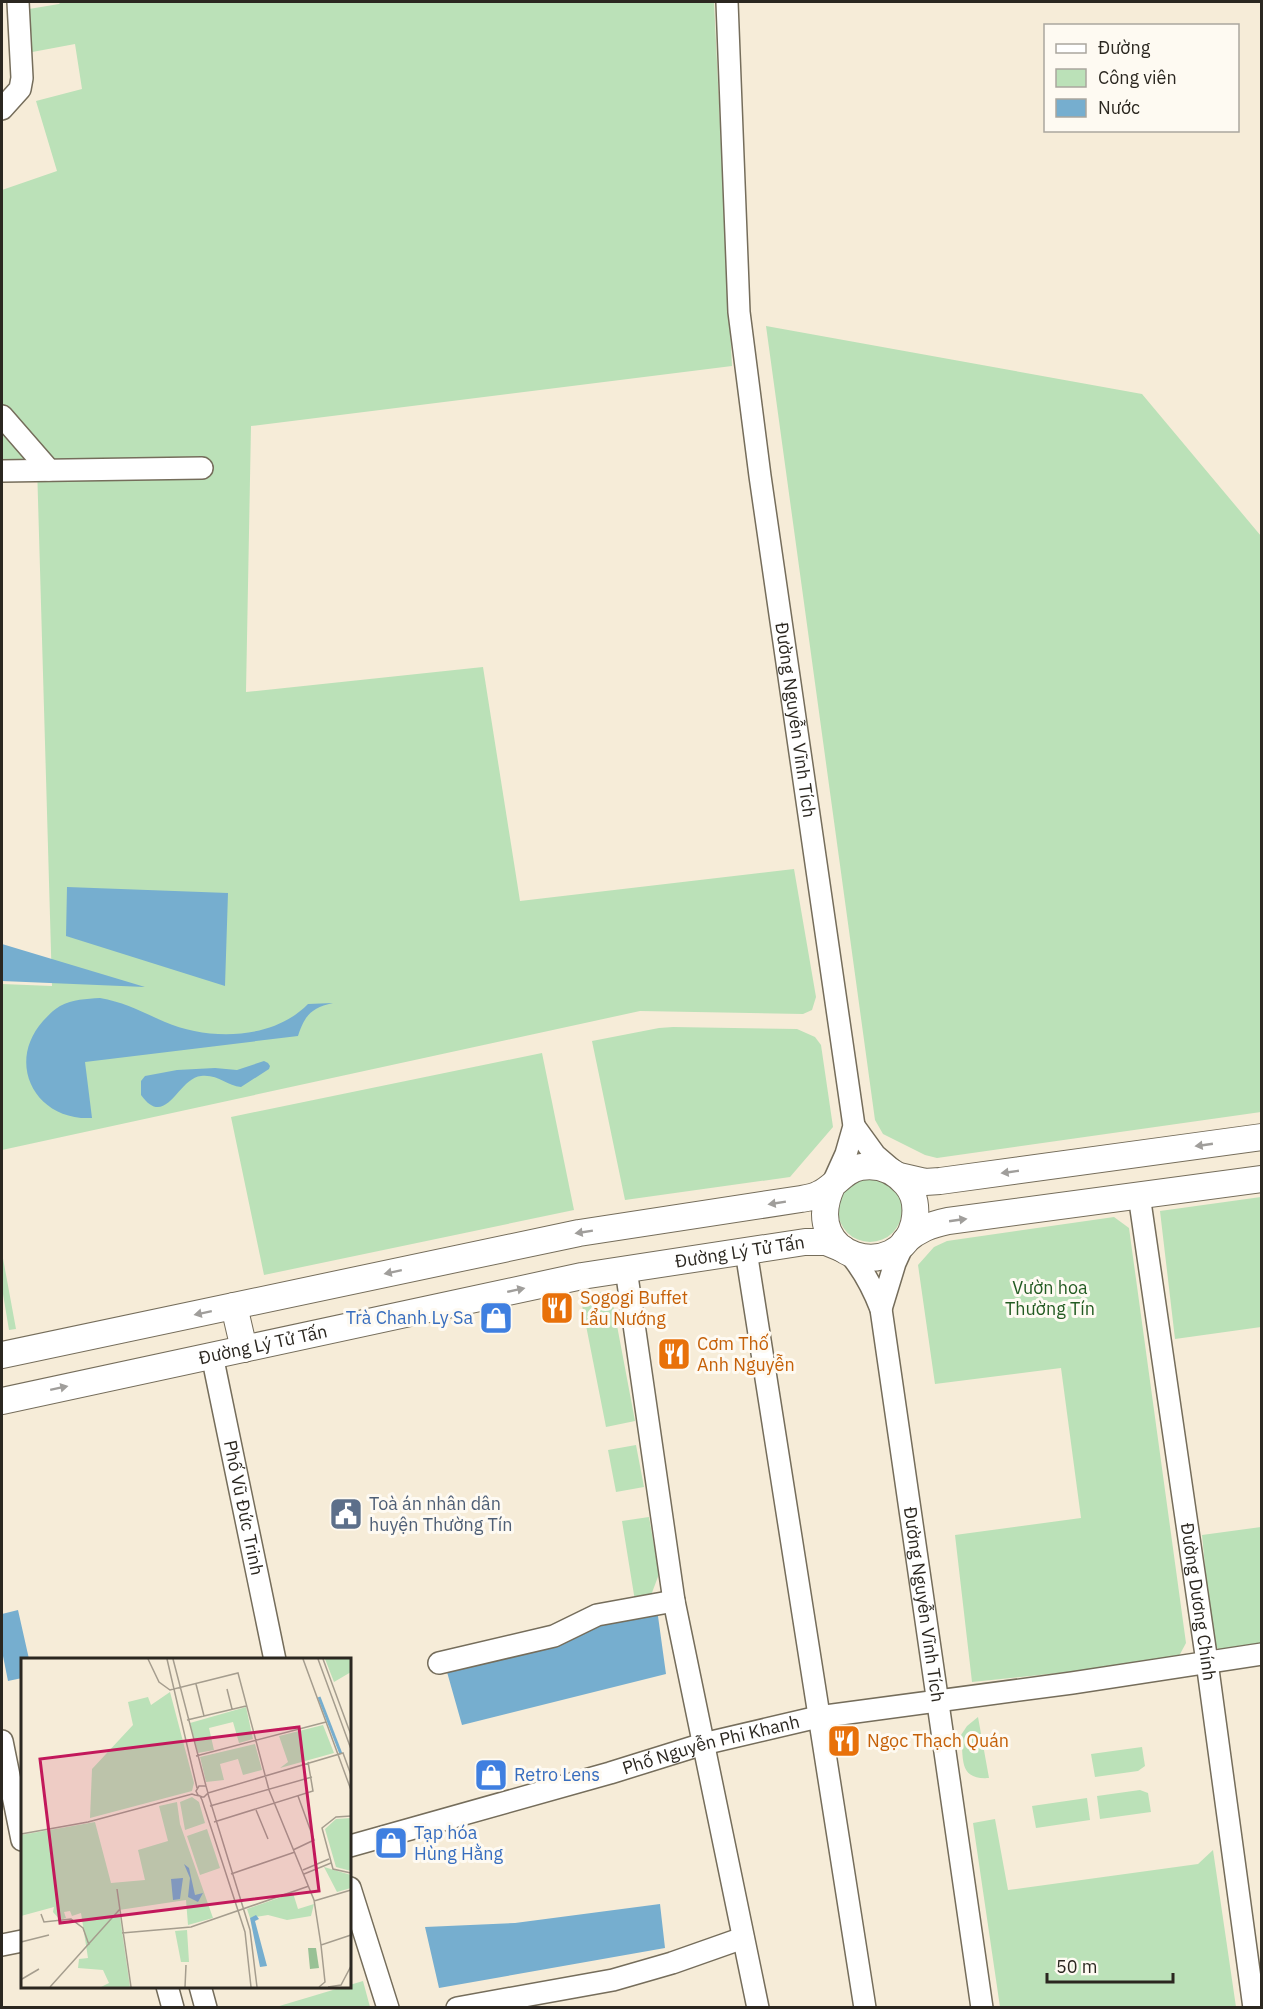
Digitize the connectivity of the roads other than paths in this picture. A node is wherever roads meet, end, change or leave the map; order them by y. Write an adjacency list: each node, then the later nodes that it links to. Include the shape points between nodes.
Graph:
1 (18, 2): 3 (street, via 22,78 20,89)
2 (727, 2): 8 (street, Đường Nguyễn Vĩnh Tích, via 739,312)
3 (2, 109)
4 (2, 416): 6 (street)
5 (202, 468): 6 (street)
6 (49, 470): 7 (street)
7 (2, 471)
8 (854, 1126): 10 (street, via 875,1155); 12 (street)
9 (1262, 1137): 10 (street, one-way to 10, via 940,1181)
10 (899, 1176): 12 (street, via 873,1165 857,1167); 14 (street, via 915,1200 913,1229)
11 (1262, 1179): 13 (street)
12 (832, 1186): 16 (street, via 825,1200 824,1216 828,1232); 18 (street, one-way to 18, via 801,1199 579,1233)
13 (1139, 1195): 14 (street, one-way to 13, via 918,1230 948,1221); 27 (street, Đường Dương Chính)
14 (905, 1241): 16 (street, via 881,1257 865,1258); 19 (street)
15 (746, 1251): 16 (street, Đường Lý Tử Tấn, via 826,1242); 17 (street, Đường Lý Tử Tấn); 30 (street)
16 (847, 1252): 19 (street, via 861,1267)
17 (626, 1269): 20 (street, Đường Lý Tử Tấn, one-way to 17); 24 (street)
18 (234, 1306): 20 (street); 21 (street, one-way to 21)
19 (881, 1309): 29 (street, Đường Nguyễn Vĩnh Tích)
20 (244, 1349): 22 (street, Đường Lý Tử Tấn)
21 (2, 1355)
22 (212, 1355): 23 (street, Đường Lý Tử Tấn, one-way to 22); 26 (street, Phố Vũ Đức Trinh)
23 (2, 1401)
24 (674, 1601): 28 (street, via 597,1615 554,1636); 32 (street)
25 (1262, 1654): 27 (street, Phố Nguyễn Phi Khanh)
26 (275, 1658)
27 (1207, 1662): 29 (street, Phố Nguyễn Phi Khanh); 48 (street, Đường Dương Chính)
28 (439, 1663)
29 (937, 1702): 30 (street, Phố Nguyễn Phi Khanh); 47 (street, Đường Nguyễn Vĩnh Tích)
30 (818, 1717): 32 (street, Phố Nguyễn Phi Khanh); 46 (street)
31 (2, 1741): 33 (street)
32 (703, 1744): 34 (street, Phố Nguyễn Phi Khanh); 36 (street)
33 (21, 1835)
34 (351, 1846)
35 (351, 1891): 43 (street)
36 (743, 1938): 44 (street, via 613,1980); 45 (street)
37 (21, 1941): 38 (street)
38 (2, 1945)
39 (167, 1988): 41 (street)
40 (201, 1988): 42 (street)
41 (172, 2007)
42 (206, 2007)
43 (388, 2007)
44 (457, 2007)
45 (758, 2007)
46 (865, 2007)
47 (982, 2007)
48 (1254, 2007)

